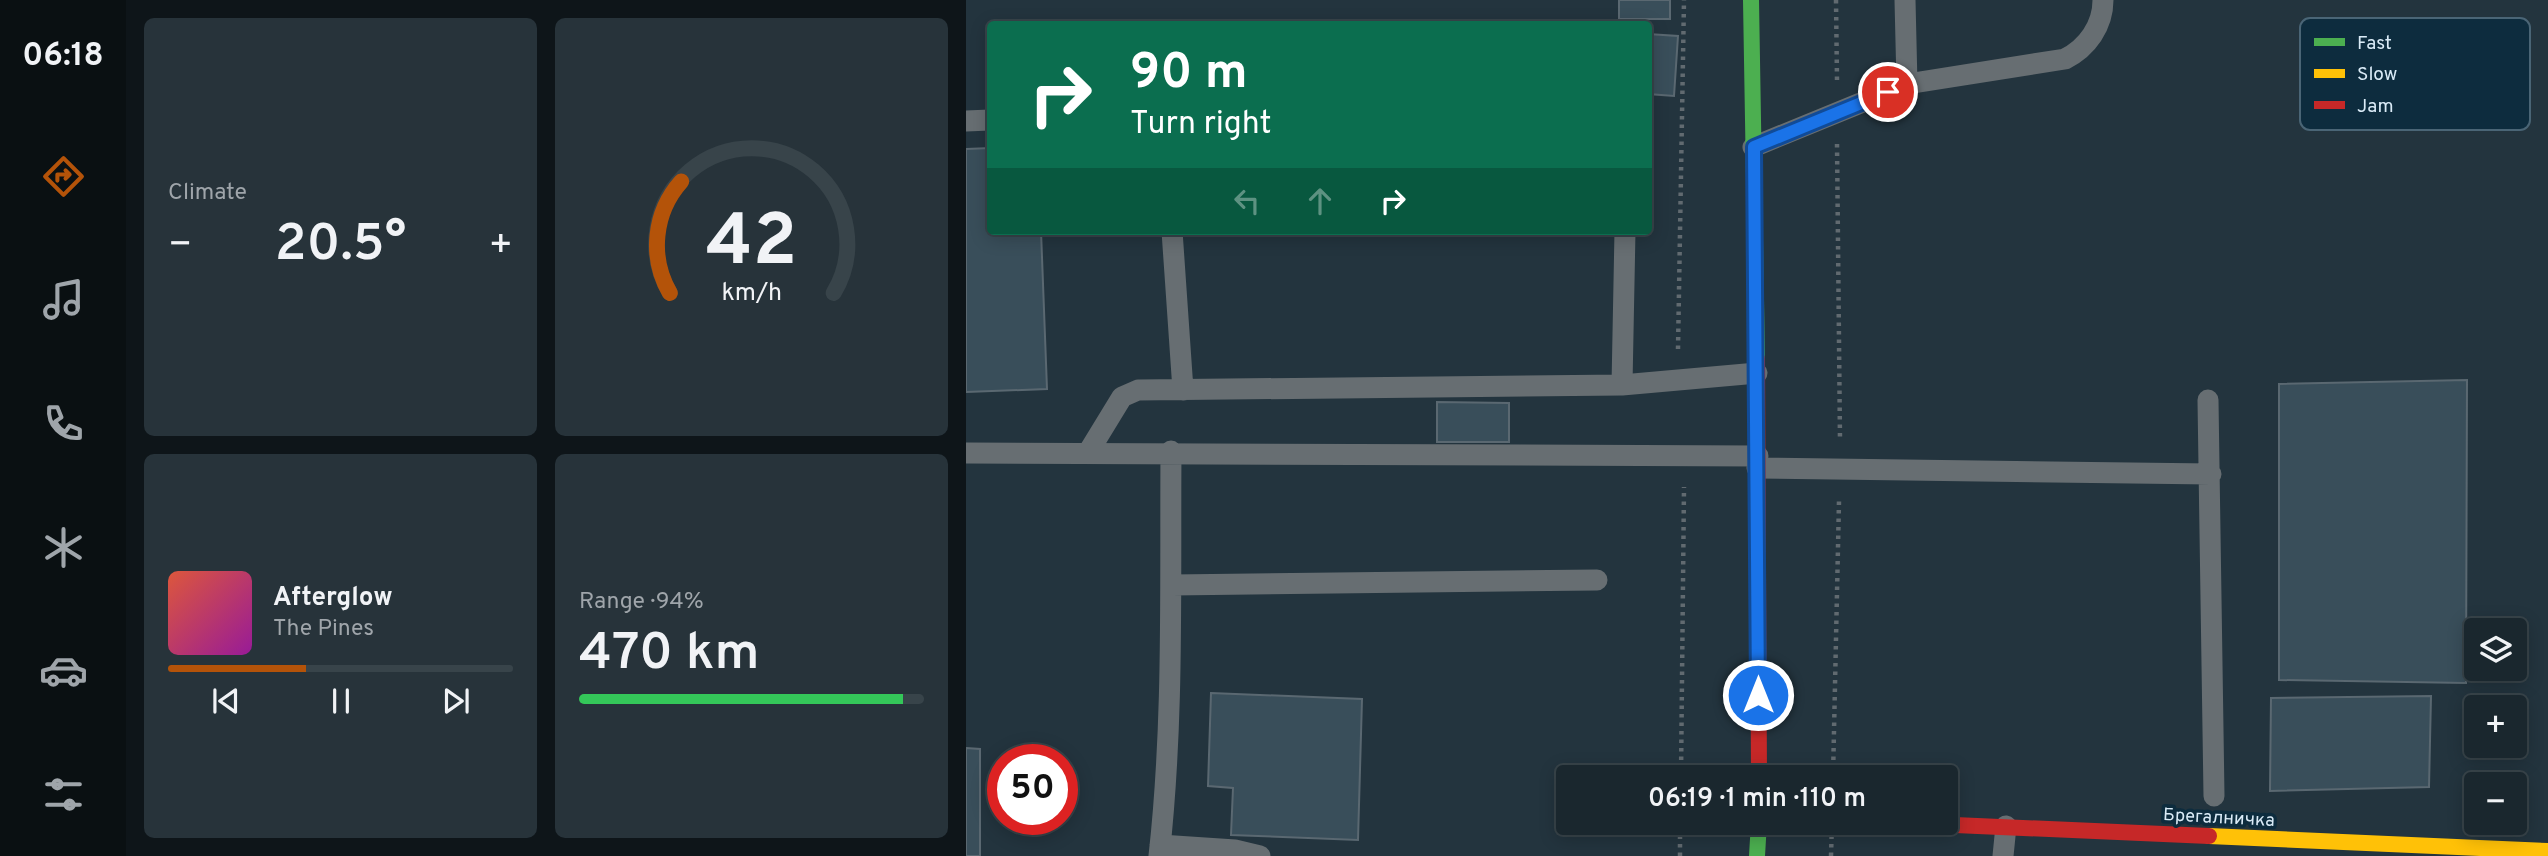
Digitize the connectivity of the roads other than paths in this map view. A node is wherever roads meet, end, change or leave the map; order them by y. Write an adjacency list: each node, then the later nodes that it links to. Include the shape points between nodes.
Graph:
1 (1751, 0): 7 (main road)
2 (1905, 0): 4 (lane)
3 (2103, 0): 4 (lane, via 2103,14 2093,33 2079,52 2065,60)
4 (1907, 84): 7 (lane)
5 (987, 120): 6 (lane)
6 (966, 121)
7 (1754, 147): 10 (main road)
8 (1172, 235): 12 (lane)
9 (1625, 235): 11 (lane)
10 (1757, 373): 11 (lane); 17 (main road)
11 (1622, 385): 12 (lane)
12 (1183, 390): 14 (lane, via 1138,390 1122,397)
13 (2208, 400): 18 (lane)
14 (1089, 451): 15 (lane); 16 (lane)
15 (1171, 452): 17 (lane); 20 (lane)
16 (966, 453)
17 (1757, 462): 18 (lane, via 1840,469); 21 (main road)
18 (2211, 474): 22 (lane)
19 (1597, 580): 20 (lane)
20 (1172, 585): 27 (lane)
21 (1759, 765)
22 (2214, 796)
23 (1958, 824): 24 (main road, Брегалничка)
24 (2006, 826): 25 (main road, Брегалничка); 31 (lane)
25 (2163, 833): 28 (main road, Брегалничка); 32 (lane)
26 (1758, 835): 30 (main road)
27 (1160, 851): 29 (lane, via 1235,850)
28 (2548, 851)
29 (1260, 856)
30 (1757, 856)
31 (2003, 856)
32 (2164, 856)

